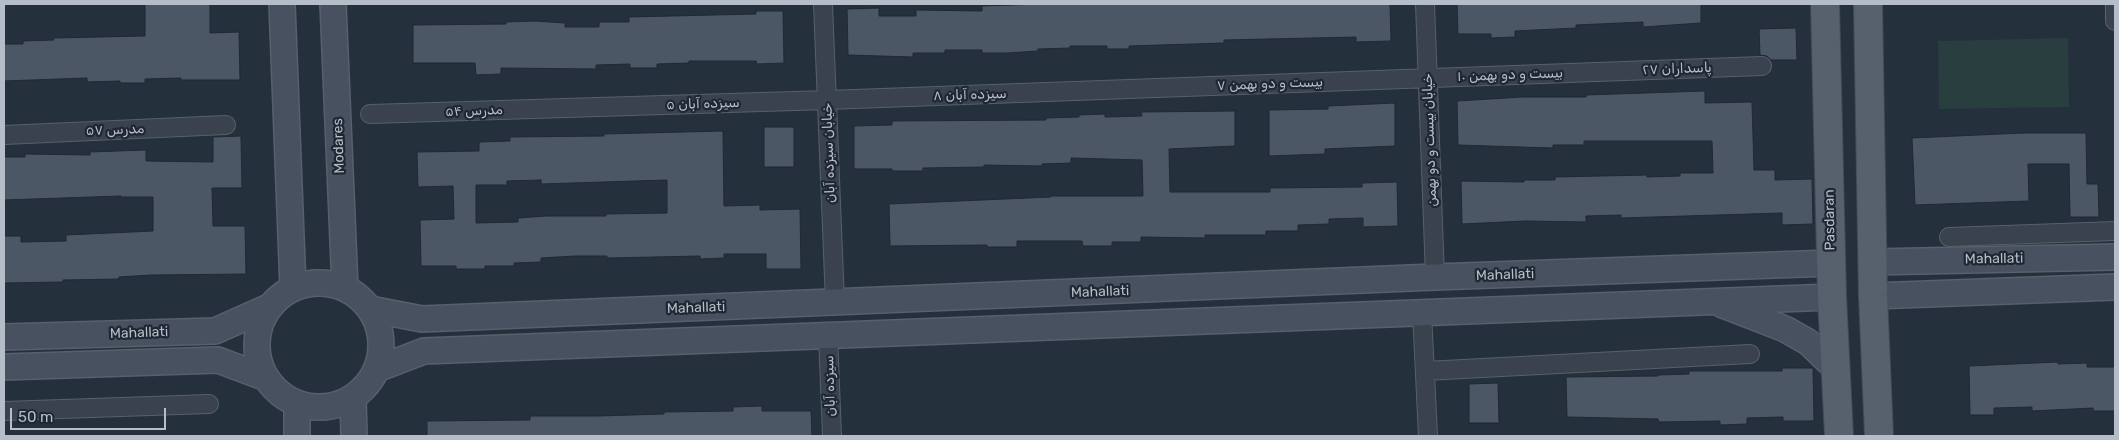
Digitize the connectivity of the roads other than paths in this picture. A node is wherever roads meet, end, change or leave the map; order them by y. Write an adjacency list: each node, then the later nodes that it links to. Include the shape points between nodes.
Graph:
1 (282, 4): 24 (main road)
2 (333, 4): 25 (main road, Modares)
3 (823, 4): 13 (street, خیابان سیزده آبان)
4 (1425, 4): 11 (street, خیابان بیست و دو بهمن)
5 (1825, 4): 22 (main road, Pasdaran)
6 (1868, 4): 21 (main road)
7 (2114, 4): 8 (street)
8 (2115, 21)
9 (1762, 66): 10 (street, پاسداران ۲۷)
10 (1593, 72): 11 (street, بیست و دو بهمن ۱۰)
11 (1428, 79): 12 (street, بیست و دو بهمن ۷); 23 (street, خیابان بیست و دو بهمن)
12 (1113, 90): 13 (street, سیزده آبان ۸)
13 (827, 100): 14 (street, سیزده آبان ۵); 30 (street, خیابان سیزده آبان)
14 (578, 108): 15 (street, مدرس ۵۴)
15 (370, 114)
16 (226, 125): 17 (street, مدرس ۵۷)
17 (4, 135)
18 (2115, 231): 19 (street)
19 (1948, 237)
20 (2115, 257): 21 (main road, Mahallati)
21 (1872, 262): 22 (main road); 27 (main road)
22 (1831, 263): 23 (main road, Mahallati); 28 (main road, Pasdaran)
23 (1435, 277): 30 (main road, Mahallati)
24 (293, 288): 25 (main road, via 310,283 328,283); 31 (main road)
25 (345, 288): 32 (main road)
26 (2115, 288): 27 (main road)
27 (1873, 296): 28 (main road); 51 (main road)
28 (1832, 297): 29 (main road); 38 (main road, Pasdaran)
29 (1714, 302): 33 (main road); 38 (main road, via 1785,329 1808,342)
30 (835, 303): 32 (main road, Mahallati, via 422,318)
31 (269, 308): 35 (main road, Mahallati, via 215,331); 41 (main road, via 261,321 256,340 258,359)
32 (370, 309): 39 (main road, via 381,338 382,352)
33 (1422, 313): 34 (main road); 40 (street)
34 (828, 335): 39 (main road, via 424,351); 48 (street, سیزده آبان)
35 (4, 337)
36 (1750, 354): 40 (street)
37 (4, 367): 41 (main road, via 218,360)
38 (1835, 368): 50 (main road, Pasdaran)
39 (377, 369): 42 (main road)
40 (1425, 371): 49 (street)
41 (266, 378): 44 (main road, via 279,393)
42 (354, 397): 44 (main road, via 336,405 316,407); 47 (main road)
43 (209, 404): 45 (street)
44 (297, 404): 46 (main road)
45 (4, 411)
46 (297, 436)
47 (354, 436)
48 (832, 436)
49 (1428, 436)
50 (1838, 436)
51 (1879, 436)

